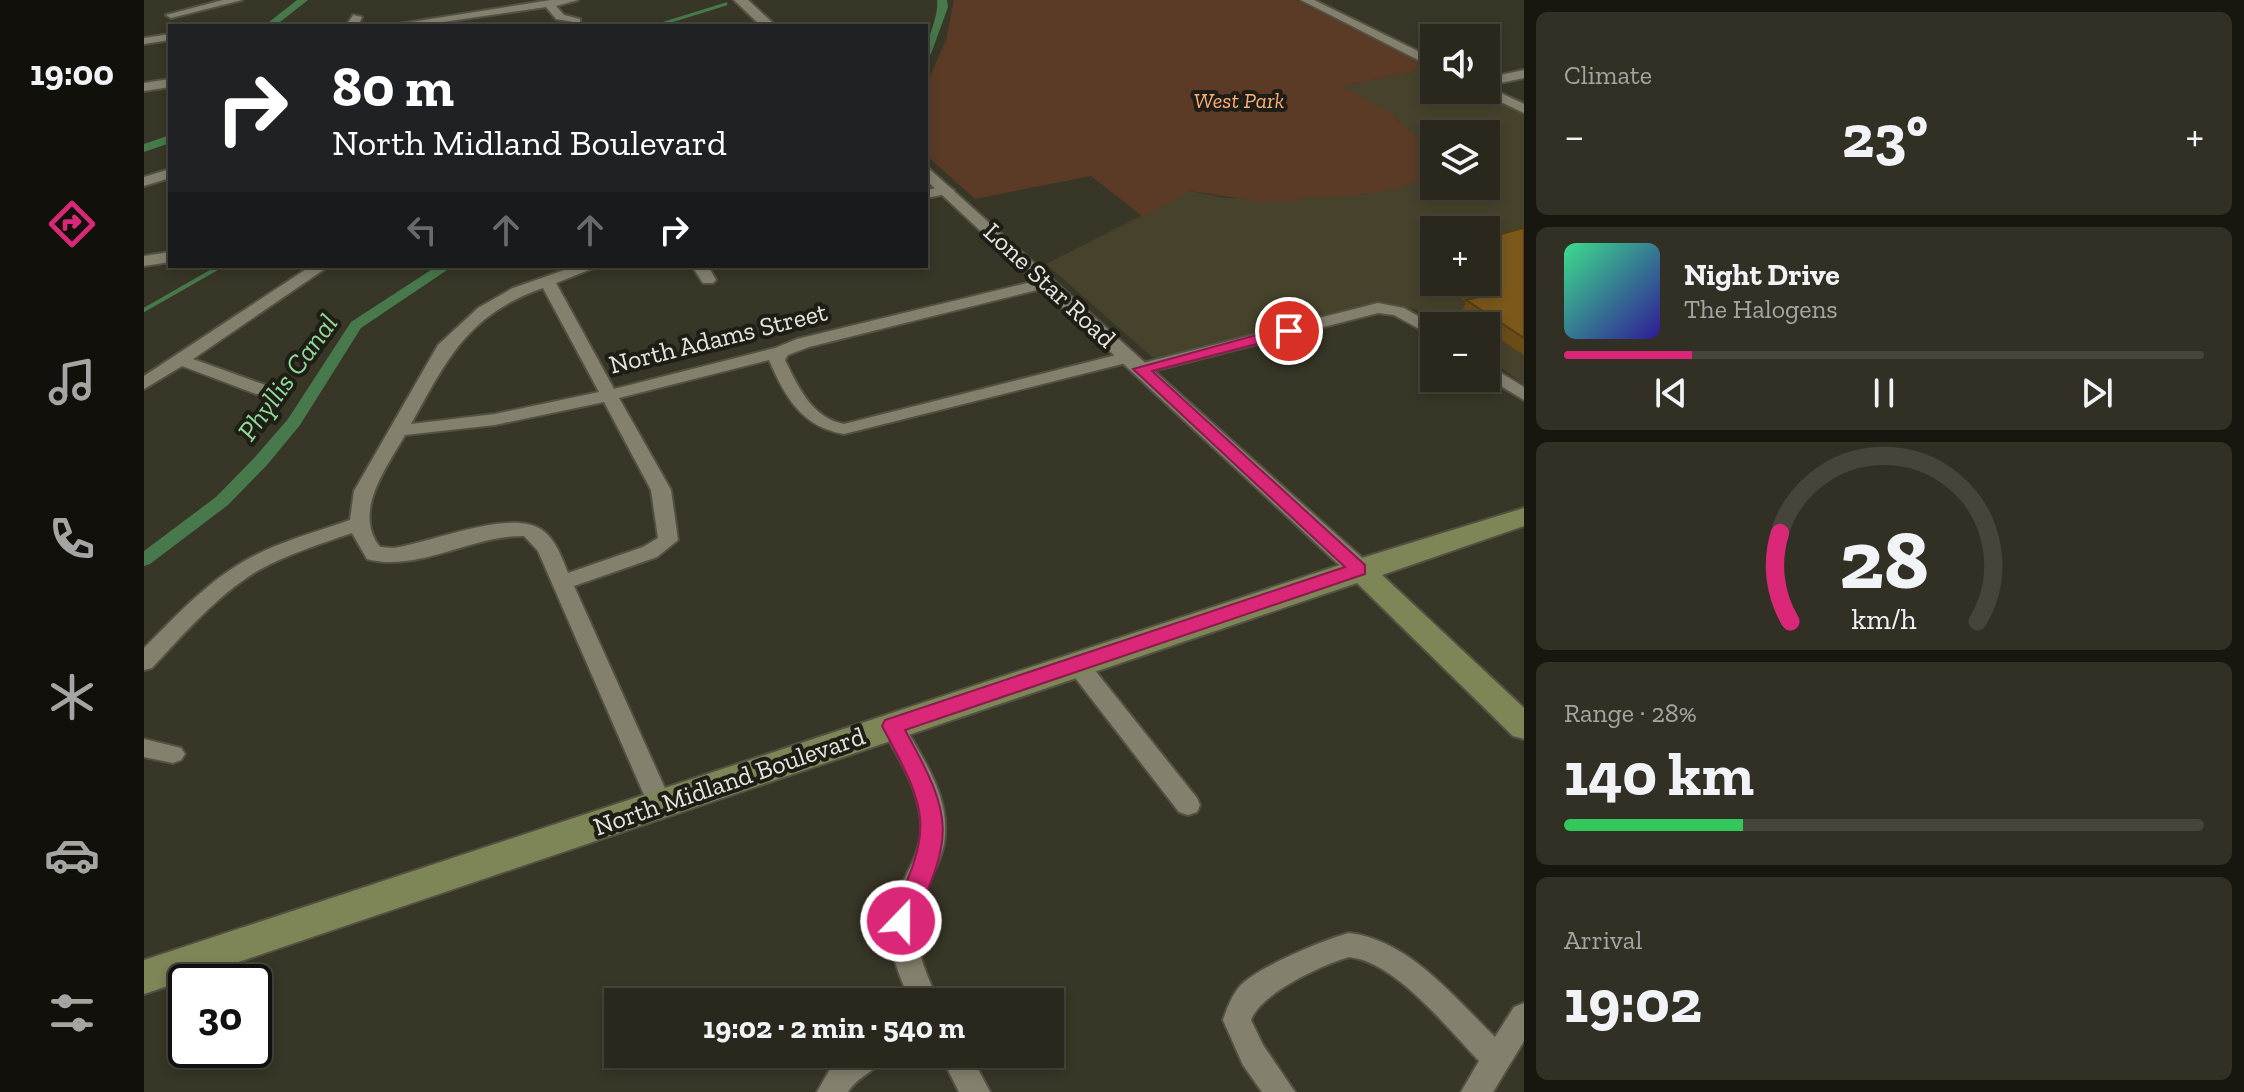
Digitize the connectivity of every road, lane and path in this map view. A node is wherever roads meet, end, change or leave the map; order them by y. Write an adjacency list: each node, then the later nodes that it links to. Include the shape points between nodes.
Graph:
1 (169, 0): 7 (street)
2 (237, 0): 7 (street)
3 (573, 0): 6 (street)
4 (740, 0): 11 (street)
5 (1306, 0): 14 (street)
6 (549, 4): 8 (street, via 560,17); 9 (street)
7 (172, 20)
8 (576, 21)
9 (450, 22): 10 (street)
10 (421, 24)
11 (767, 24)
12 (168, 37): 13 (street)
13 (144, 41)
14 (1420, 57)
15 (1524, 74): 16 (street)
16 (1500, 79)
17 (168, 83): 18 (street)
18 (144, 87)
19 (1500, 97): 20 (street)
20 (1524, 109)
21 (168, 174): 22 (street)
22 (144, 182)
23 (936, 192): 29 (street, Lone Star Road)
24 (168, 257): 25 (street)
25 (144, 261)
26 (318, 268): 32 (street)
27 (585, 268): 28 (street)
28 (546, 280): 37 (street); 39 (street, via 484,311 444,349)
29 (1048, 283): 31 (street, North Adams Street); 33 (street, Lone Star Road)
30 (1420, 325): 33 (street, via 1378,308)
31 (781, 352): 33 (street, via 777,360 782,372 812,417 827,428 844,429); 37 (street, North Adams Street)
32 (181, 360): 35 (street); 36 (street)
33 (1135, 363): 42 (street, Lone Star Road)
34 (1500, 379): 38 (street)
35 (144, 384)
36 (262, 390)
37 (609, 393): 39 (street, North Adams Street, via 457,424); 43 (street, via 661,490 668,540 650,552)
38 (1524, 395)
39 (399, 430): 41 (street, via 364,491)
40 (1524, 517): 42 (main road, North Midland Boulevard)
41 (359, 524): 43 (street, via 374,554 393,556 525,530 538,536); 44 (street, via 248,568)
42 (1359, 569): 45 (main road, North Midland Boulevard); 47 (main road, Lone Star Road)
43 (563, 582): 50 (street)
44 (144, 662)
45 (1077, 664): 46 (main road, North Midland Boulevard); 51 (street)
46 (893, 726): 50 (main road, North Midland Boulevard); 53 (street, via 923,781 934,824 928,863 901,921 904,950)
47 (1524, 727)
48 (144, 748): 49 (street)
49 (173, 754)
50 (660, 804): 52 (main road, North Midland Boulevard)
51 (1188, 805)
52 (144, 977)
53 (919, 988)
54 (1524, 1016): 55 (street)
55 (1497, 1059): 60 (street, via 1401,967 1372,947 1350,945 1257,986 1242,1000 1237,1020 1253,1055); 61 (street)
56 (850, 1068): 58 (street)
57 (962, 1068): 59 (street)
58 (832, 1092)
59 (975, 1092)
60 (1280, 1092)
61 (1476, 1092)

